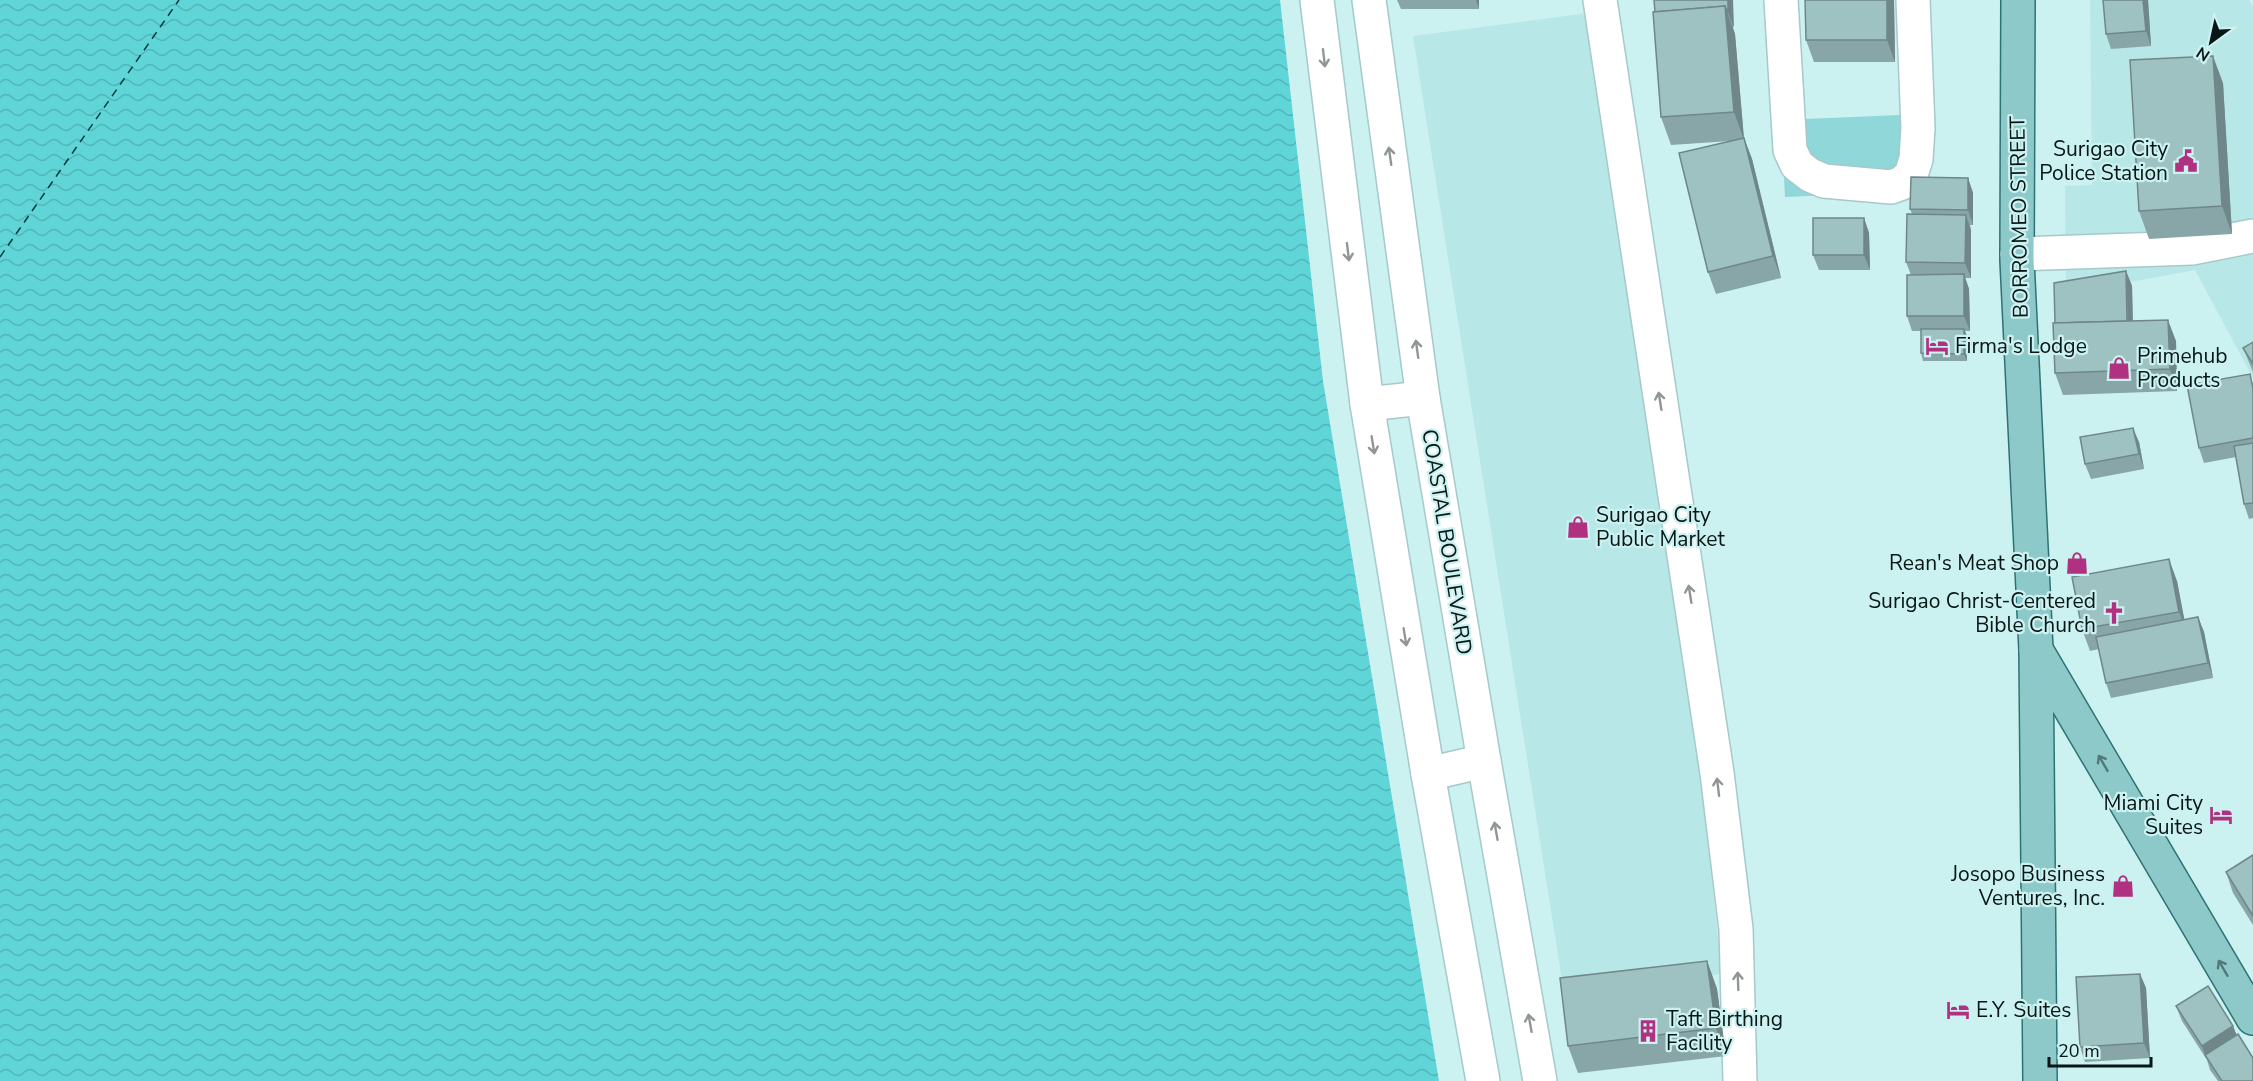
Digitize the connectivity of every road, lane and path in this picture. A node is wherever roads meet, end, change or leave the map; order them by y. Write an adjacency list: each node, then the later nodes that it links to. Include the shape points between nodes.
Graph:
1 (1600, 0): 17 (street, one-way to 1, via 1736,929 1717,773)
2 (1781, 0): 3 (street, via 1790,150 1797,165 1824,181 1891,187 1911,175 1916,159)
3 (1912, 0)
4 (2018, 0): 8 (main road, BORROMEO STREET)
5 (1369, 2): 6 (street); 9 (street, COASTAL BOULEVARD, one-way to 5)
6 (1317, 5): 10 (street, one-way to 10)
7 (2253, 236): 8 (street, via 2192,248)
8 (2017, 254): 11 (main road, BORROMEO STREET)
9 (1424, 398): 10 (street); 12 (street, COASTAL BOULEVARD)
10 (1367, 404): 13 (street, one-way to 13)
11 (2036, 650): 14 (main road, one-way to 11); 18 (main road, BORROMEO STREET)
12 (1484, 761): 13 (street); 16 (street, COASTAL BOULEVARD, one-way to 12)
13 (1428, 774): 15 (street)
14 (2253, 1018)
15 (1483, 1081)
16 (1540, 1081)
17 (1740, 1081)
18 (2040, 1081)

